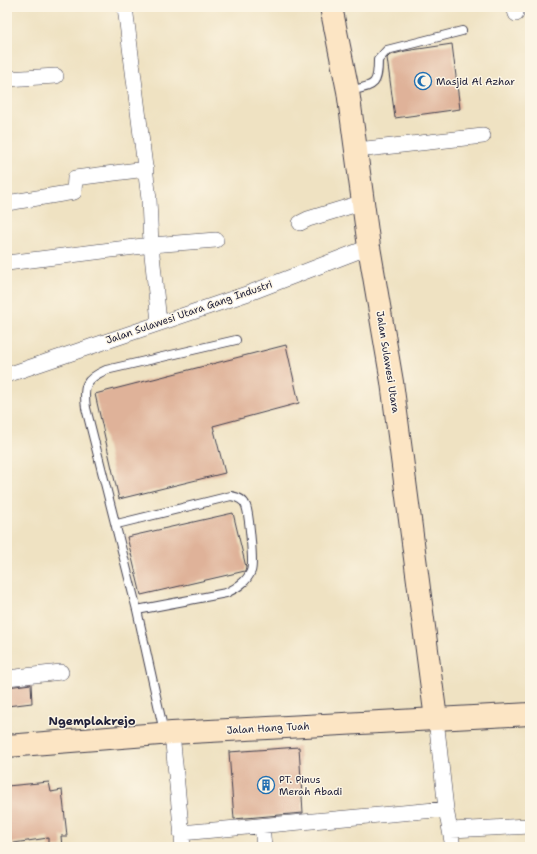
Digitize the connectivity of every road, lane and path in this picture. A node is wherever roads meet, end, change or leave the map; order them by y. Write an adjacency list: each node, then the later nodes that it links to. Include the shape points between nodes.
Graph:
1 (125, 7): 9 (street)
2 (331, 7): 6 (street, Jalan Sulawesi Utara)
3 (462, 31): 6 (lane, via 387,50 378,60 378,77 373,84)
4 (56, 76): 5 (street)
5 (7, 79)
6 (348, 91): 8 (street, Jalan Sulawesi Utara)
7 (483, 136): 8 (street)
8 (357, 150): 10 (street, Jalan Sulawesi Utara)
9 (146, 169): 11 (street, via 74,178 74,192); 14 (street)
10 (364, 202): 12 (street); 15 (street, Jalan Sulawesi Utara)
11 (7, 203)
12 (300, 223)
13 (216, 240): 14 (street)
14 (151, 245): 16 (street); 17 (street)
15 (369, 247): 17 (street, Jalan Sulawesi Utara Gang Industri, via 252,292); 25 (street, Jalan Sulawesi Utara, via 392,382)
16 (7, 263)
17 (159, 322): 19 (street, Jalan Sulawesi Utara Gang Industri)
18 (236, 340): 20 (lane, via 106,370 96,374 88,382 85,387 86,408)
19 (7, 375)
20 (116, 524): 21 (lane); 21 (lane, via 231,496 240,499 246,506 253,564 246,580 226,593)
21 (137, 610): 26 (lane)
22 (61, 672): 23 (street)
23 (7, 678)
24 (530, 714): 25 (street, Jalan Hang Tuah)
25 (436, 719): 26 (street, Jalan Hang Tuah); 28 (street)
26 (168, 733): 27 (street, Jalan Hang Tuah); 32 (street)
27 (7, 746)
28 (446, 809): 29 (street); 31 (street)
29 (262, 826): 32 (street); 33 (street)
30 (530, 826): 31 (street)
31 (451, 830): 34 (street)
32 (182, 840)
33 (264, 847)
34 (453, 847)

